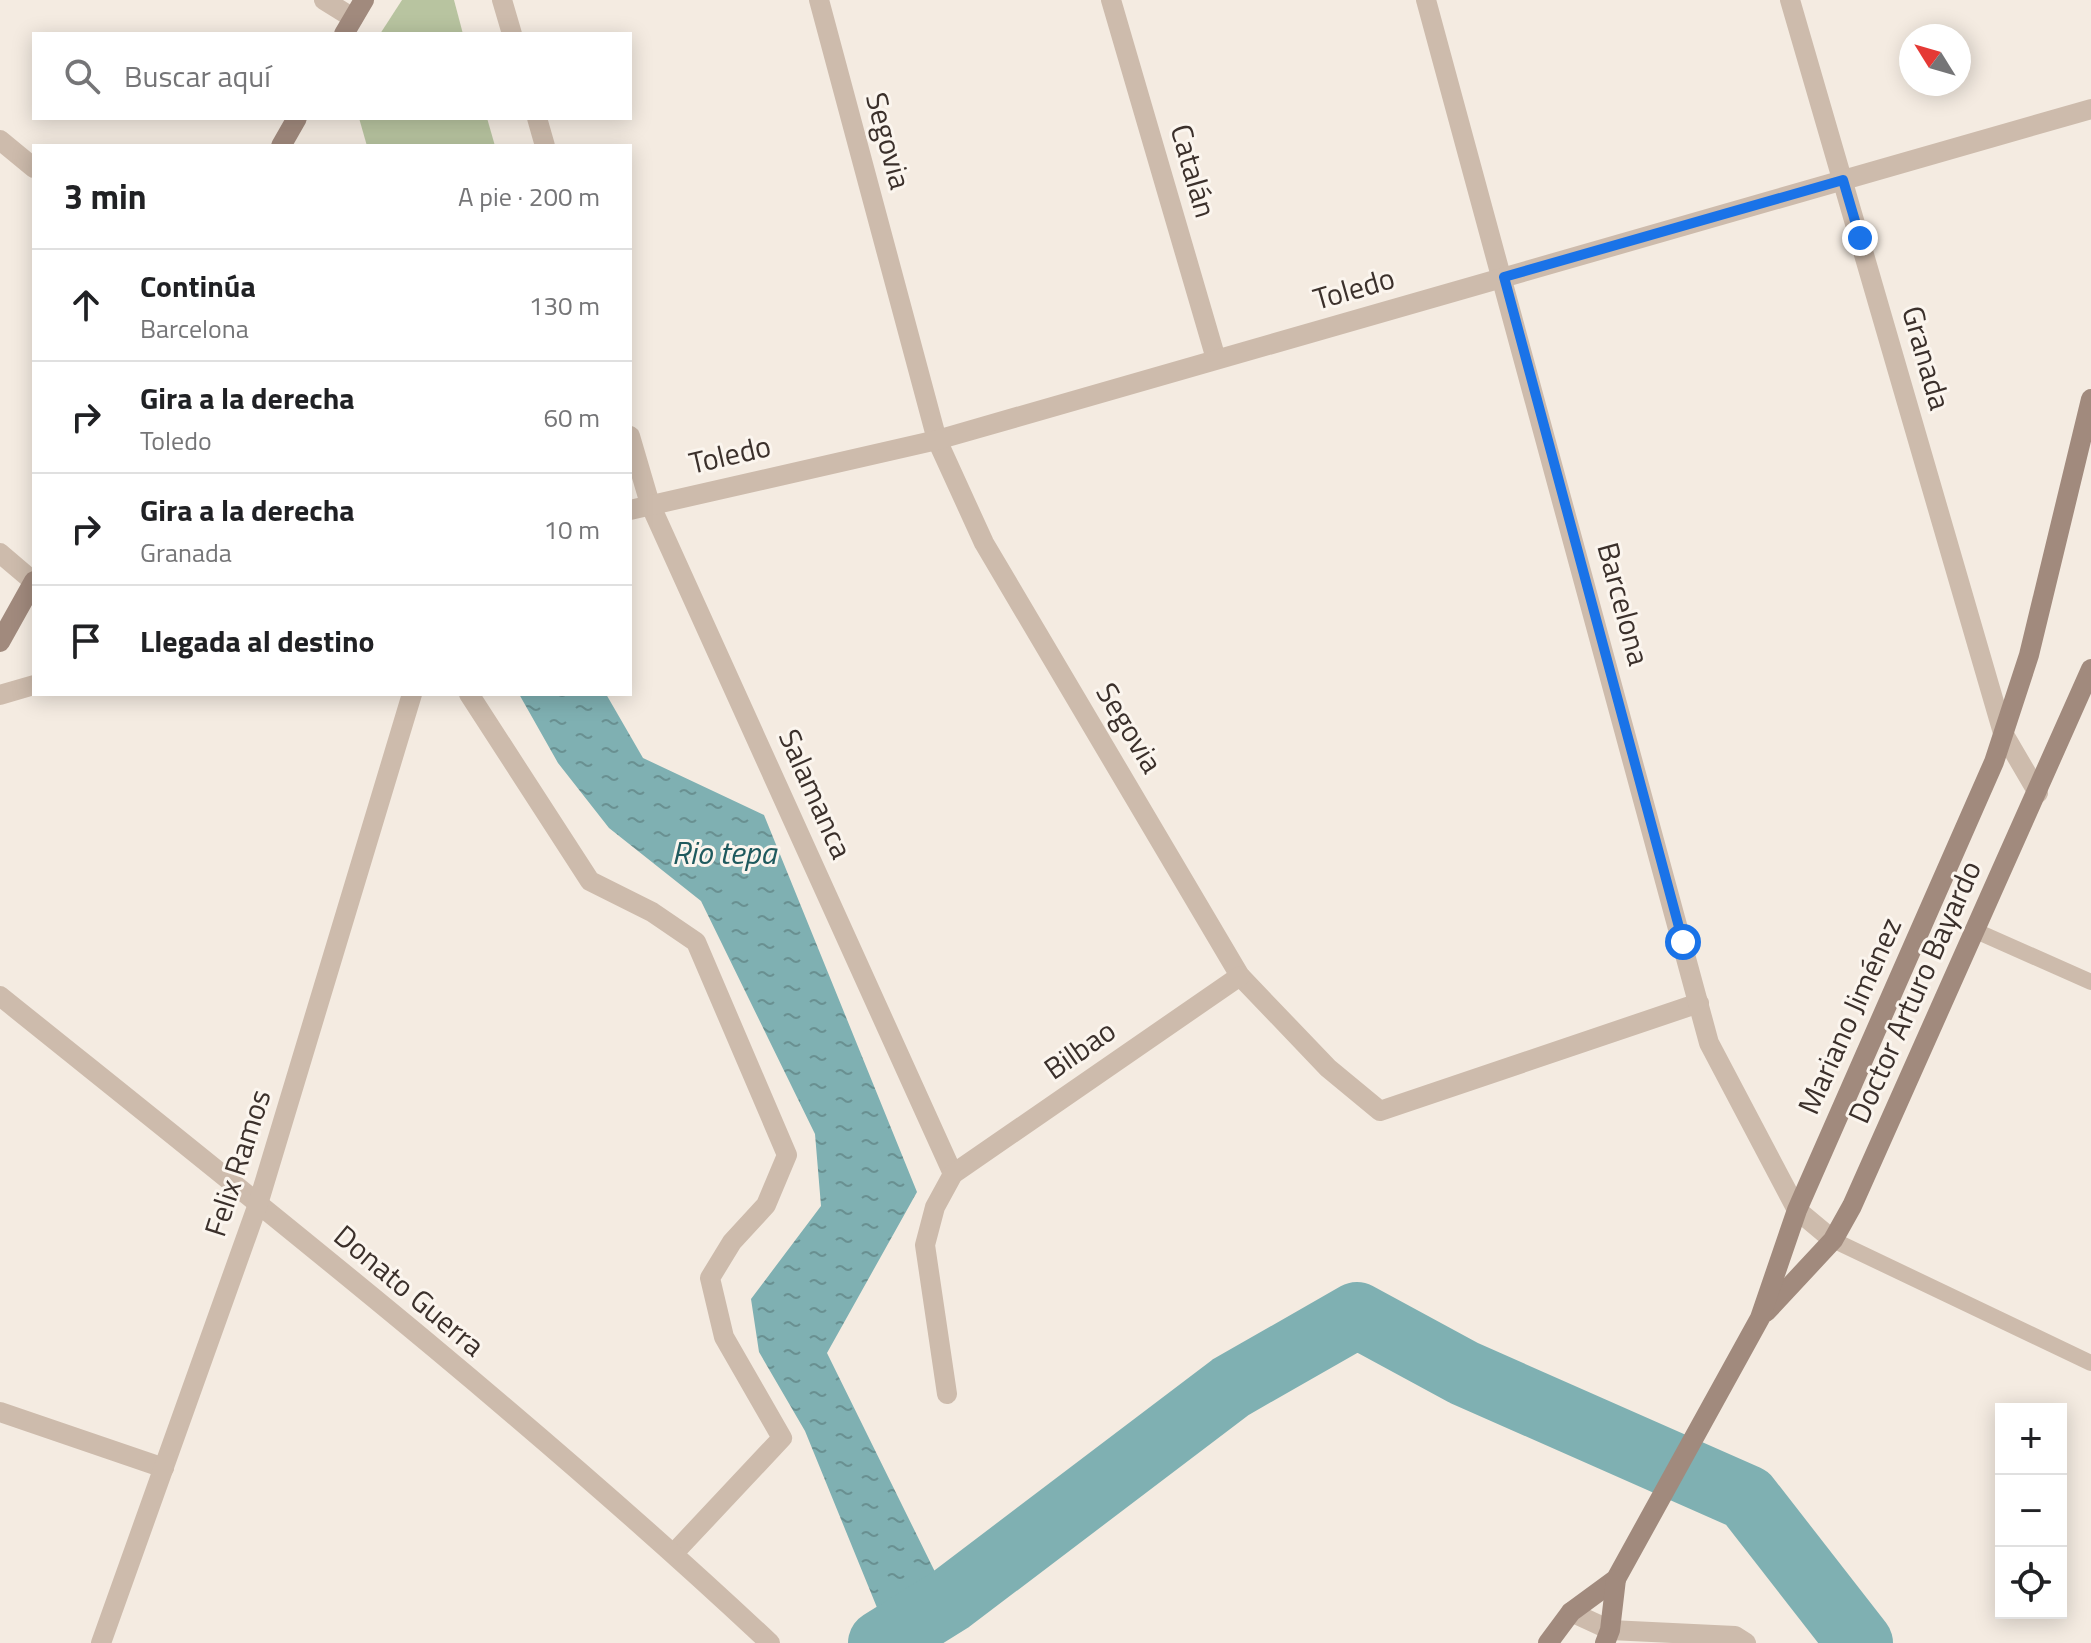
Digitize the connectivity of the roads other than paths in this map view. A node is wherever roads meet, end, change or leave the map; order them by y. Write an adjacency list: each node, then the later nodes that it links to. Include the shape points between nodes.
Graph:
1 (324, 0): 7 (street)
2 (502, 0): 8 (street)
3 (819, 0): 20 (street, Segovia)
4 (1111, 0): 18 (street, Catalán)
5 (1426, 0): 17 (street, Barcelona)
6 (1790, 0): 16 (street, Granada)
7 (354, 17)
8 (511, 32)
9 (2091, 109): 16 (street, Toledo)
10 (296, 120): 13 (street)
11 (538, 120): 14 (street)
12 (0, 140): 15 (street)
13 (282, 144)
14 (544, 144)
15 (32, 166)
16 (1843, 180): 17 (street, Toledo); 32 (street, Granada)
17 (1504, 277): 18 (street, Toledo); 38 (street, Barcelona)
18 (1216, 359): 20 (street, Toledo)
19 (2091, 399): 32 (street, Mariano Jiménez, via 2029,655)
20 (937, 440): 22 (street, Toledo); 35 (street, Segovia, via 984,543)
21 (632, 450): 22 (street, Salamanca)
22 (640, 507): 39 (street, Salamanca)
23 (0, 553): 24 (street)
24 (32, 580)
25 (32, 586): 26 (street)
26 (0, 642)
27 (2091, 669): 33 (street, Doctor Arturo Bayardo)
28 (32, 686): 29 (street)
29 (0, 695)
30 (411, 696): 40 (street, Felix Ramos)
31 (470, 696): 48 (street, via 590,881 652,912 696,942 787,1155 766,1205 732,1242 710,1278 724,1337 782,1438)
32 (2003, 733): 33 (street, Granada); 41 (street, Mariano Jiménez)
33 (2038, 793): 34 (street, Doctor Arturo Bayardo)
34 (1976, 931): 36 (lane); 42 (street, Doctor Arturo Bayardo)
35 (1240, 976): 38 (street, Segovia, via 1328,1068 1380,1111); 39 (street, Bilbao)
36 (2091, 982)
37 (0, 996): 40 (street, Donato Guerra)
38 (1699, 1003): 41 (street, Barcelona, via 1709,1043)
39 (953, 1174): 45 (street, via 935,1207 925,1245)
40 (258, 1204): 47 (street, Felix Ramos); 48 (street, Donato Guerra)
41 (1797, 1210): 42 (street); 43 (street, Mariano Jiménez)
42 (1833, 1240): 43 (street, Doctor Arturo Bayardo); 44 (lane)
43 (1760, 1318): 49 (street, Mariano Jiménez)
44 (2091, 1363)
45 (947, 1394)
46 (0, 1412): 47 (street)
47 (164, 1468): 52 (street, Felix Ramos)
48 (674, 1553): 53 (street, Donato Guerra)
49 (1616, 1579): 50 (street, Mariano Jiménez); 51 (street)
50 (1571, 1612): 51 (street); 54 (street, Mariano Jiménez)
51 (1608, 1637): 55 (street, via 1735,1636)
52 (101, 1643)
53 (770, 1643)
54 (1548, 1643)
55 (1746, 1643)

